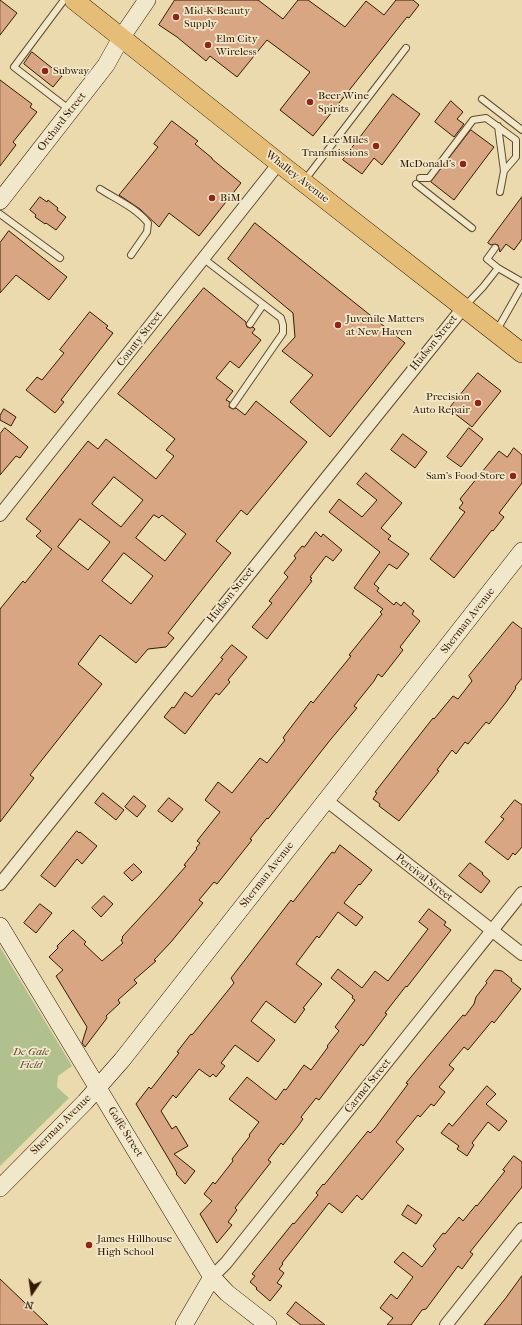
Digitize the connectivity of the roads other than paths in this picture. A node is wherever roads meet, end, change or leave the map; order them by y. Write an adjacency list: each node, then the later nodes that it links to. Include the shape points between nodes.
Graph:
1 (64, 0): 7 (lane, via 14,67)
2 (74, 0): 4 (main road, Whalley Avenue)
3 (147, 0): 4 (main road, Orchard Street)
4 (121, 38): 7 (main road, Orchard Street, via 106,65); 10 (main road, Whalley Avenue)
5 (406, 48): 13 (lane)
6 (482, 99): 9 (lane)
7 (71, 110): 17 (main road, Orchard Street)
8 (498, 126): 11 (lane); 11 (lane, via 516,140 516,157); 12 (lane, via 486,118 473,120 429,178)
9 (522, 130)
10 (279, 163): 13 (main road, Whalley Avenue); 23 (street, County Street)
11 (504, 171): 16 (lane)
12 (420, 178)
13 (303, 182): 28 (main road, Whalley Avenue)
14 (416, 184): 19 (lane)
15 (100, 189): 21 (lane, via 133,209 148,223 146,232)
16 (500, 192)
17 (0, 201)
18 (0, 214): 22 (lane)
19 (472, 228)
20 (495, 248): 24 (lane, via 487,259)
21 (131, 255)
22 (60, 258)
23 (204, 258): 27 (lane); 33 (street, County Street)
24 (498, 268): 25 (lane); 28 (lane)
25 (522, 282)
26 (522, 286): 30 (lane)
27 (263, 305): 29 (lane); 32 (lane, via 281,318 284,332)
28 (463, 308): 30 (main road, Whalley Avenue); 36 (street, Hudson Street)
29 (250, 324)
30 (496, 333): 31 (main road, Whalley Avenue)
31 (522, 353)
32 (233, 405)
33 (0, 515)
34 (522, 551): 35 (main road, Sherman Avenue)
35 (326, 800): 39 (street, Percival Street); 41 (main road, Sherman Avenue, via 122,1060)
36 (0, 884)
37 (522, 893): 39 (street, Carmel Street)
38 (0, 926): 41 (main road, Goffe Street)
39 (492, 932): 40 (street, Percival Street); 44 (street, Carmel Street, via 226,1263)
40 (522, 954)
41 (97, 1088): 42 (main road, Sherman Avenue); 44 (main road, Goffe Street)
42 (0, 1188)
43 (522, 1229): 47 (street)
44 (212, 1277): 45 (main road); 46 (main road, Goffe Street, via 227,1293)
45 (184, 1325)
46 (268, 1325)
47 (446, 1325)

